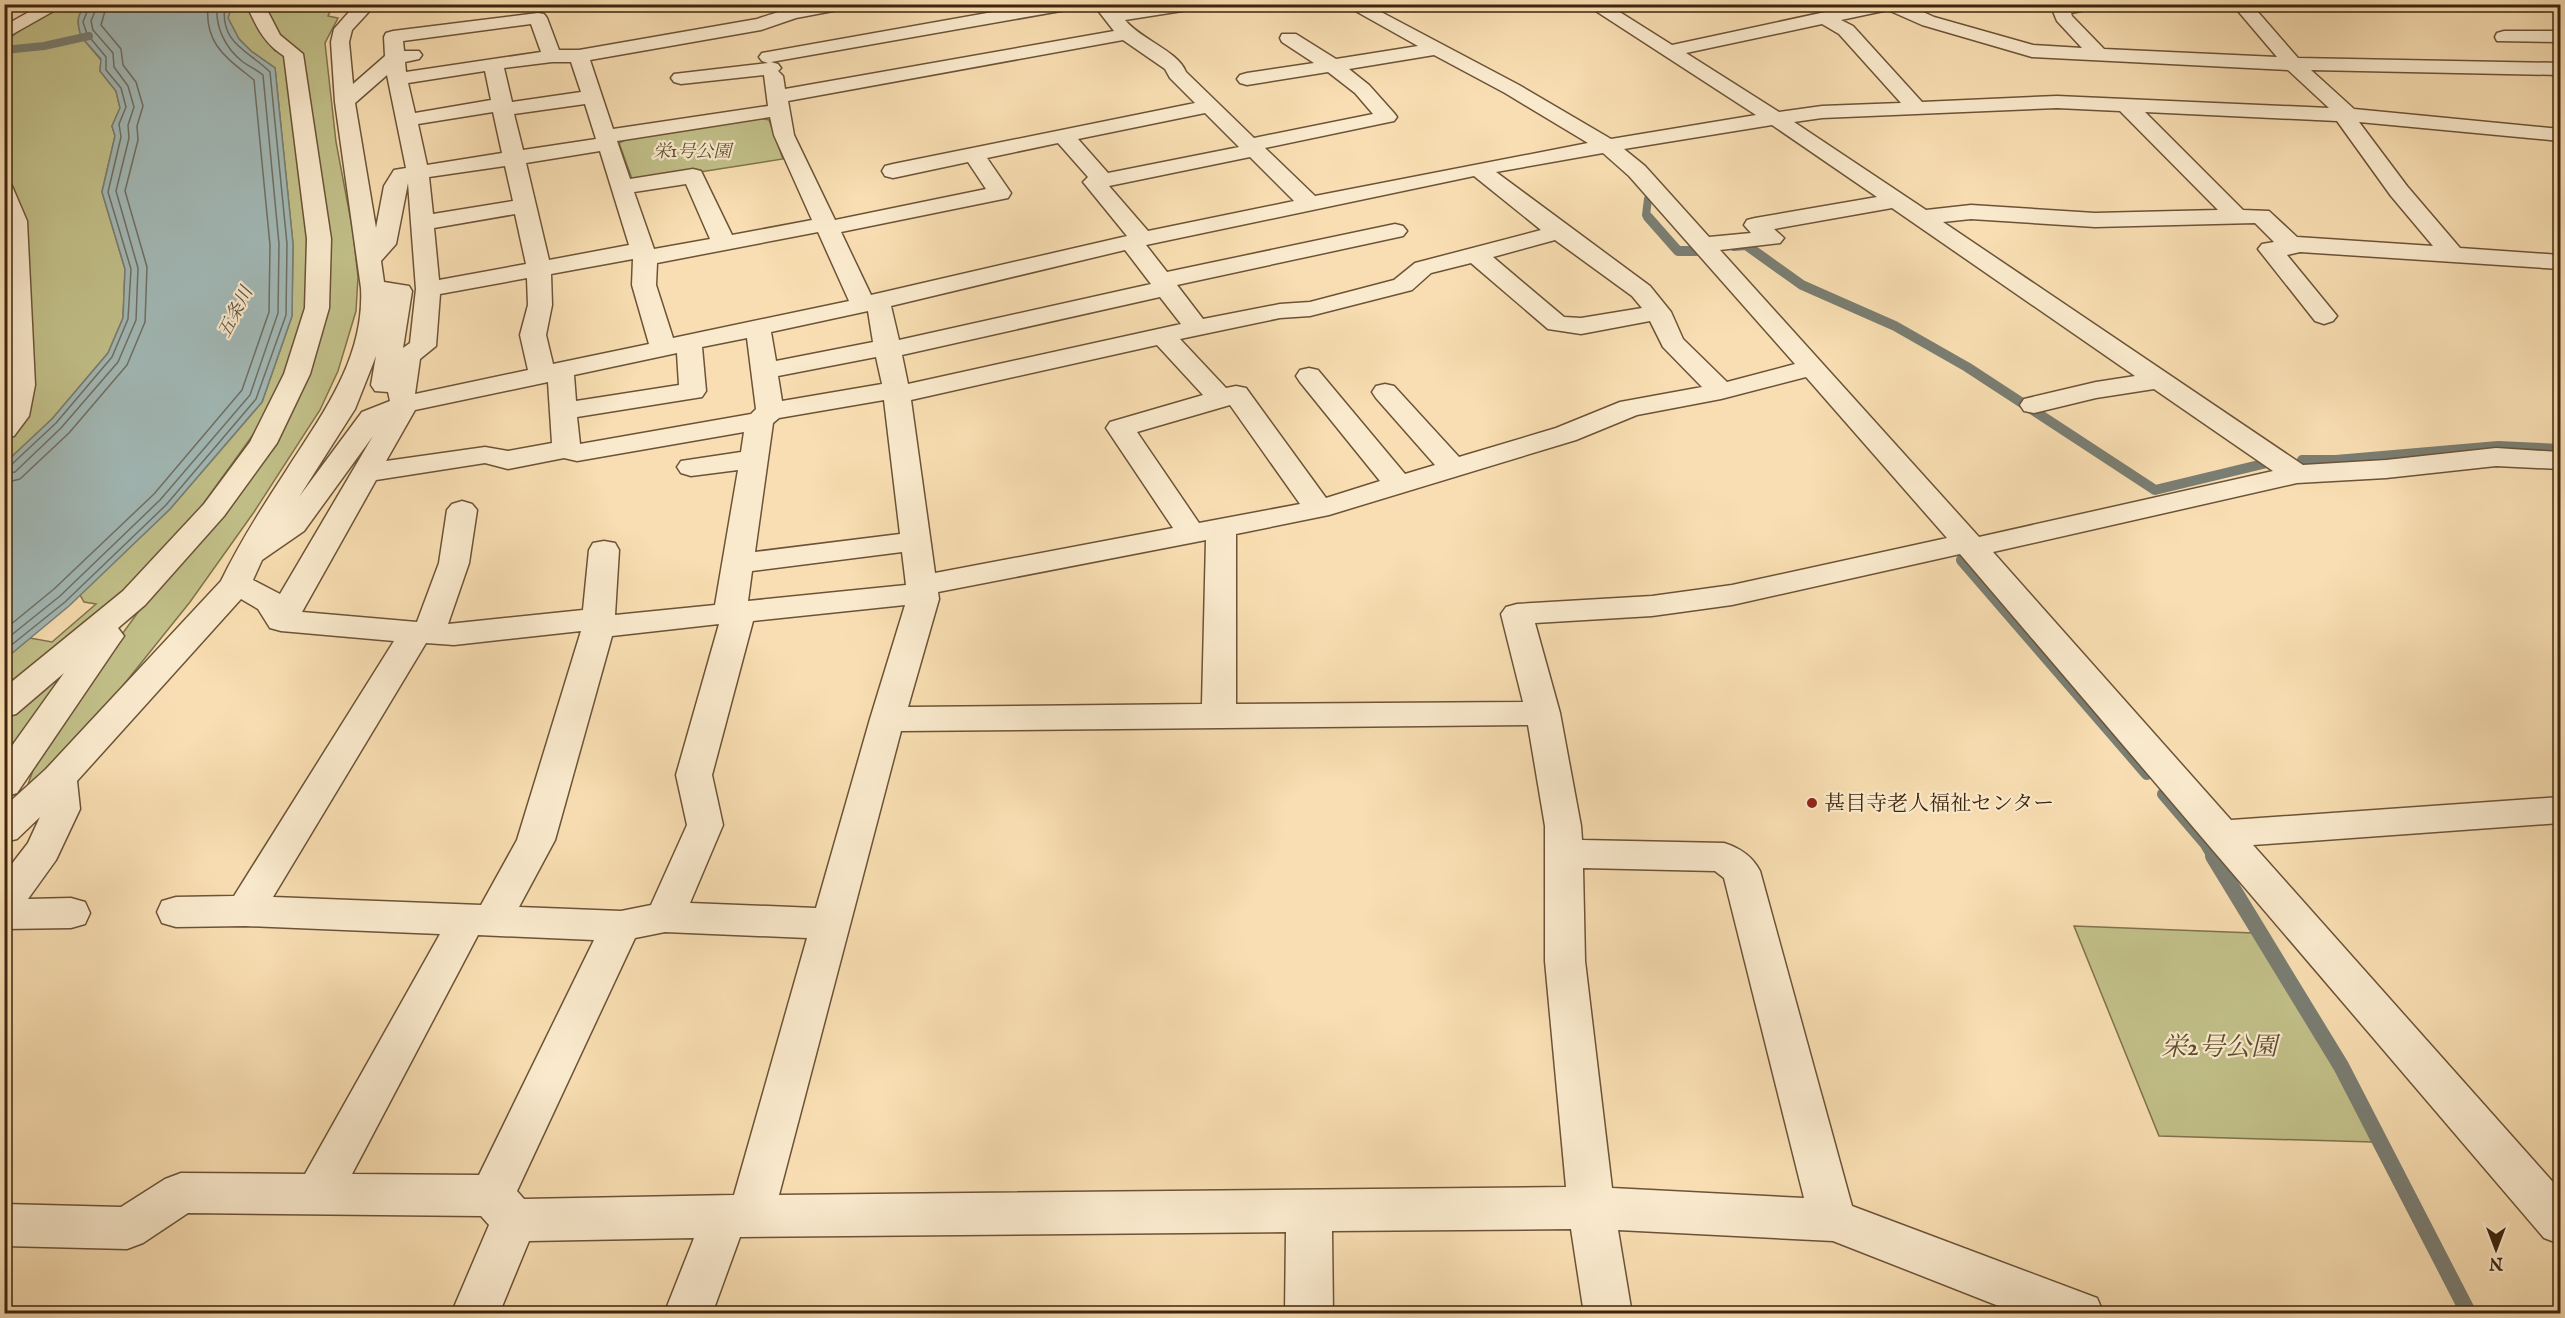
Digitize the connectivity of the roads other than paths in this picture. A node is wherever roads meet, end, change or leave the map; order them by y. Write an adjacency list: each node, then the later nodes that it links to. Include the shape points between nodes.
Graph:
1 (57, 4): 18 (street)
2 (259, 4): 125 (street, via 264,27 274,42 293,54 320,239 316,308 297,374 263,443 214,510)
3 (843, 4): 14 (street)
4 (1072, 4): 31 (street)
5 (1195, 4): 15 (street)
6 (1352, 4): 25 (street)
7 (1594, 4): 26 (street)
8 (1889, 4): 16 (street); 30 (street, via 1928,21 2014,47)
9 (2078, 4): 30 (street, via 2061,9)
10 (2241, 4): 33 (street)
11 (2335, 4): 13 (street)
12 (373, 5): 41 (street, via 343,29 340,42)
13 (2352, 5)
14 (794, 9): 17 (street)
15 (1107, 11): 19 (street)
16 (1832, 13): 26 (street); 45 (street)
17 (761, 24): 23 (street); 31 (street)
18 (4, 34)
19 (1126, 34): 42 (street); 43 (street, via 1174,66 1177,74)
20 (2504, 37): 21 (street)
21 (2560, 37)
22 (522, 40): 24 (street)
23 (670, 40): 28 (street); 36 (street)
24 (549, 46): 28 (street); 29 (street, via 538,18 393,38); 32 (street)
25 (1437, 49): 34 (street); 53 (street)
26 (1671, 51): 48 (street)
27 (430, 53): 29 (street)
28 (579, 56): 39 (street)
29 (395, 58): 37 (street); 41 (street)
30 (2092, 59): 33 (street)
31 (770, 62): 36 (street); 42 (street)
32 (493, 64): 37 (street); 44 (street)
33 (2293, 64): 35 (street); 46 (street)
34 (1333, 66): 38 (street, via 1301,52); 54 (street, via 1362,89 1387,117)
35 (2560, 69)
36 (681, 78): 49 (street)
37 (398, 79): 47 (street)
38 (1247, 79)
39 (592, 97): 44 (street); 52 (street)
40 (2116, 99): 45 (street); 46 (street); 67 (street)
41 (345, 102): 83 (street)
42 (778, 103): 49 (street); 71 (street, via 784,135)
43 (1210, 106): 51 (street); 54 (street)
44 (503, 107): 47 (street); 56 (street)
45 (1917, 108): 48 (street, via 1822,112)
46 (2346, 115): 50 (street); 79 (street, via 2399,191)
47 (407, 120): 59 (street)
48 (1778, 120): 53 (street); 64 (street)
49 (692, 123): 52 (street)
50 (2560, 135)
51 (1063, 136): 55 (street); 60 (street)
52 (606, 140): 56 (street); 61 (street)
53 (1607, 145): 57 (street); 76 (street, via 1637,171)
54 (1253, 147): 60 (street); 65 (street)
55 (974, 155): 58 (street); 71 (street, via 1000,193)
56 (515, 158): 59 (street); 66 (street)
57 (1478, 169): 63 (street); 72 (street)
58 (893, 171)
59 (418, 172): 70 (street); 83 (street, via 402,176 395,186 384,244)
60 (1103, 180): 73 (street, via 1094,182)
61 (621, 187): 74 (street, via 693,176); 77 (street)
62 (4, 191): 107 (street, via 16,221 22,386 15,416)
63 (1349, 196): 65 (street); 69 (street)
64 (1895, 201): 68 (street); 76 (street, via 1755,225 1772,238)
65 (1310, 204): 73 (street)
66 (525, 206): 70 (street); 82 (street)
67 (2237, 216): 68 (street, via 2096,220 1971,212); 75 (street, via 2261,216)
68 (1920, 218): 98 (street)
69 (1380, 219): 81 (street); 84 (street)
70 (423, 224): 85 (street)
71 (827, 226): 74 (street); 86 (street)
72 (1559, 232): 78 (street); 87 (street, via 1641,291)
73 (1136, 241): 84 (street); 86 (street)
74 (724, 243): 77 (street)
75 (2290, 244): 79 (street); 88 (street, via 2291,249 2270,249)
76 (1703, 245): 94 (street)
77 (644, 254): 82 (street); 92 (street, via 644,285)
78 (1475, 254): 81 (street); 87 (street, via 1557,324 1581,326)
79 (2452, 254): 80 (street)
80 (2560, 262)
81 (1440, 263): 90 (street, via 1423,268 1403,285 1310,309 1280,311)
82 (539, 269): 85 (street); 96 (street, via 540,305 533,335)
83 (371, 274): 103 (street, via 400,291 384,397); 123 (street, via 374,303 368,344 341,409 297,474)
84 (1163, 284): 90 (street); 93 (street)
85 (428, 289): 103 (street, via 423,346 408,356 401,395)
86 (871, 303): 89 (street); 93 (street)
87 (1659, 312): 99 (street, via 1672,342)
88 (2324, 316)
89 (758, 328): 92 (street); 95 (street)
90 (1197, 328): 91 (street)
91 (1163, 336): 101 (street); 102 (street)
92 (676, 345): 96 (street); 105 (street, via 693,391)
93 (887, 349): 95 (street); 101 (street)
94 (1812, 368): 99 (street); 120 (street)
95 (764, 371): 106 (street)
96 (551, 373): 103 (street); 105 (street)
97 (1309, 376): 115 (street)
98 (2158, 380): 104 (street); 114 (street)
99 (1721, 391): 112 (street, via 1630,408 1566,434)
100 (1385, 392): 112 (street)
101 (896, 393): 106 (street); 119 (street)
102 (1221, 399): 116 (street, via 1236,394); 118 (street, via 1120,428)
103 (405, 404): 113 (street); 123 (street, via 372,418 293,525)
104 (2034, 405)
105 (563, 411): 108 (street)
106 (765, 416): 108 (street, via 577,453); 109 (street)
107 (4, 430)
108 (566, 449): 113 (street, via 508,460 485,455)
109 (755, 459): 111 (street); 122 (street)
110 (2560, 460): 114 (street, via 2496,457)
111 (691, 467)
112 (1452, 467): 115 (street)
113 (366, 473): 127 (street)
114 (2297, 474): 120 (street)
115 (1398, 484): 116 (street)
116 (1319, 509): 118 (street)
117 (462, 510): 129 (street, via 454,563)
118 (1206, 530): 124 (street); 132 (street)
119 (916, 542): 122 (street); 124 (street)
120 (1970, 545): 131 (street, via 1693,602 1516,614); 138 (street)
121 (604, 550): 128 (street)
122 (738, 563): 126 (street)
123 (242, 569): 127 (street); 134 (street, via 224,599)
124 (922, 589): 126 (street); 133 (street, via 923,599)
125 (134, 598): 130 (street); 135 (street)
126 (735, 612): 128 (street); 145 (street, via 694,775 705,825)
127 (281, 621): 129 (street)
128 (598, 623): 129 (street, via 454,635); 146 (street, via 536,840)
129 (423, 632): 141 (street)
130 (4, 706)
131 (1543, 712): 132 (street); 139 (street, via 1563,826)
132 (1219, 715): 133 (street)
133 (887, 719): 147 (street)
134 (59, 778): 137 (street); 140 (street, via 62,809 43,850)
135 (4, 784)
136 (2560, 810): 138 (street)
137 (4, 829)
138 (2222, 834): 155 (street)
139 (1563, 854): 151 (street, via 1565,961); 154 (street, via 1724,857 1741,871)
140 (4, 903)
141 (245, 911): 142 (street); 146 (street)
142 (176, 912)
143 (71, 914): 144 (street)
144 (4, 915)
145 (665, 917): 147 (street); 148 (street)
146 (479, 922): 148 (street); 149 (street)
147 (831, 924): 153 (street)
148 (621, 926): 150 (street)
149 (318, 1194): 150 (street); 156 (street, via 181,1193 127,1228)
150 (503, 1208): 153 (street); 157 (street)
151 (1591, 1208): 152 (street); 154 (street); 160 (street)
152 (1309, 1210): 153 (street); 159 (street)
153 (738, 1216): 158 (street)
154 (1833, 1220): 161 (street)
155 (2560, 1222)
156 (4, 1226)
157 (476, 1314)
158 (688, 1314)
159 (1309, 1314)
160 (1608, 1314)
161 (2080, 1314)

